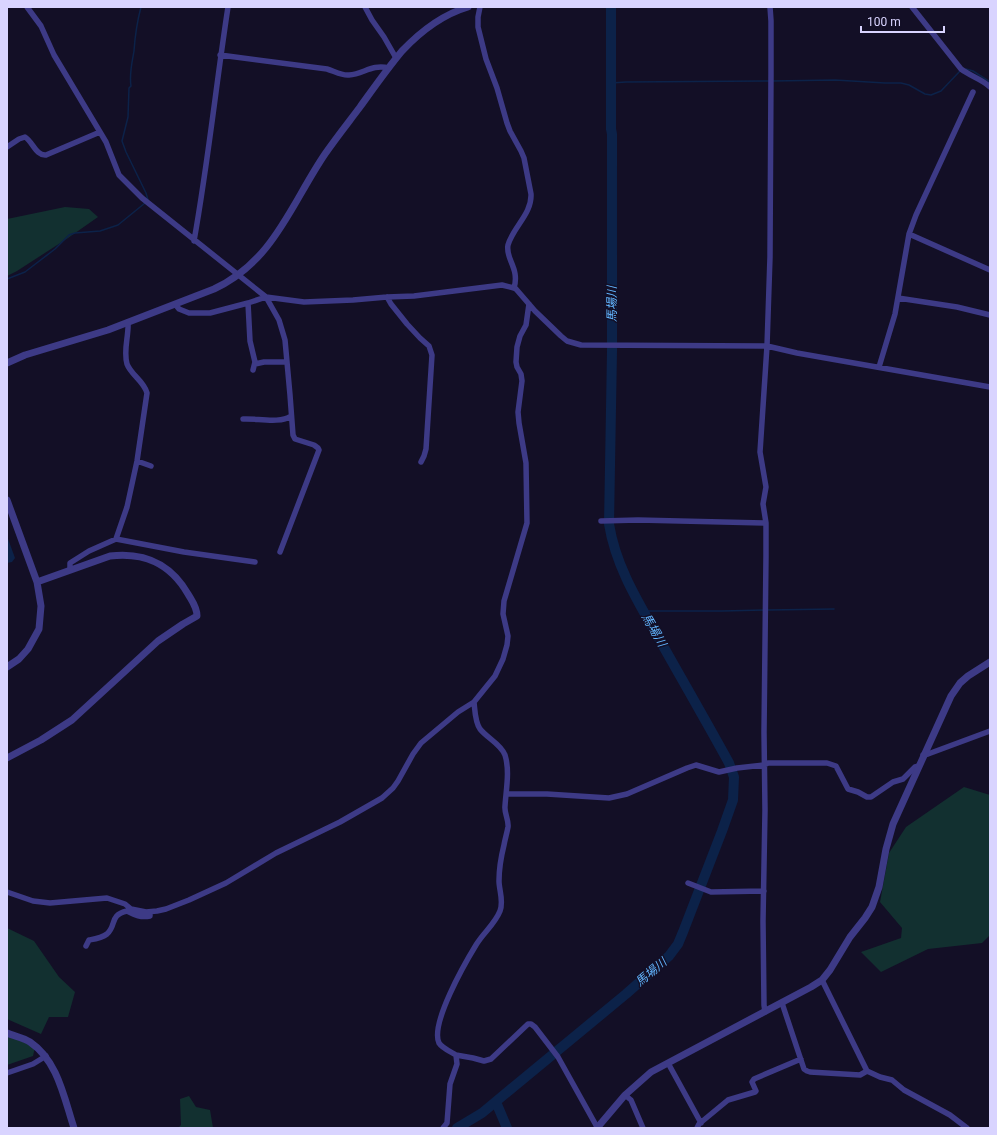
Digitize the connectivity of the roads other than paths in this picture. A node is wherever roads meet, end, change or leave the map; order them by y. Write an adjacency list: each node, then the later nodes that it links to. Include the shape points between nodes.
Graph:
1 (27, 7): 13 (street, via 41,26 54,55)
2 (228, 7): 8 (street)
3 (365, 7): 9 (street)
4 (468, 7): 9 (street, via 432,25)
5 (480, 7): 19 (street, via 478,27 486,59 510,131 522,151 532,200 508,246 516,276)
6 (770, 7): 28 (street, via 770,256)
7 (912, 7): 11 (street, via 961,69)
8 (220, 55): 10 (street, via 328,69 343,75 373,68); 16 (street)
9 (396, 58): 10 (street)
10 (389, 68): 18 (street, via 326,153 272,242)
11 (990, 86)
12 (974, 92): 15 (street)
13 (100, 132): 14 (street, via 46,155 39,154 25,137); 16 (street, via 119,176)
14 (7, 147)
15 (909, 234): 17 (street); 22 (street)
16 (194, 241): 18 (street)
17 (990, 270)
18 (239, 274): 20 (street); 24 (street, via 218,287)
19 (514, 288): 21 (street, via 496,285); 25 (street)
20 (266, 297): 21 (street, via 304,302); 23 (street); 30 (street, via 282,327)
21 (387, 297): 36 (street, via 431,351 426,449)
22 (898, 298): 26 (street); 31 (street)
23 (248, 303): 24 (street, via 216,312 195,313 179,309); 30 (street, via 254,367 264,362)
24 (174, 304): 27 (street)
25 (529, 304): 28 (street, via 567,341 581,345); 48 (street, via 526,325 517,347 516,362 522,381 518,423 526,463 527,523 504,601 503,614 508,636 505,652 495,676)
26 (990, 315)
27 (128, 322): 29 (street); 35 (street, via 125,356 128,366 147,392)
28 (767, 346): 31 (street); 40 (street, via 760,452 766,481 763,504)
29 (7, 362)
30 (287, 362): 33 (street)
31 (879, 367): 32 (street)
32 (990, 387)
33 (291, 416): 34 (street, via 281,420); 42 (street, via 294,437 298,441 314,445 319,450)
34 (243, 419)
35 (137, 460): 37 (street); 41 (street, via 127,507)
36 (420, 462)
37 (151, 466)
38 (7, 500): 45 (street)
39 (601, 522): 40 (street, via 638,520)
40 (766, 523): 52 (street)
41 (116, 539): 43 (street); 44 (street, via 70,563)
42 (280, 552)
43 (255, 562)
44 (70, 570): 45 (street); 51 (street, via 110,556 140,556 170,570 182,583 197,609 197,616 158,641 72,720 42,740)
45 (37, 582): 47 (street, via 42,606 39,629 28,649 19,659)
46 (990, 662): 50 (street, via 960,683 951,696)
47 (7, 666)
48 (474, 702): 54 (street, via 480,728 503,751 507,768); 58 (street, via 421,743 398,781 382,798 276,853 212,890 166,909)
49 (990, 731): 50 (street)
50 (923, 755): 53 (street)
51 (7, 758)
52 (764, 765): 53 (street, via 831,763 836,766 848,789 867,797 874,796); 54 (street, via 714,772 696,765 627,794 609,798); 57 (street)
53 (919, 766): 60 (street, via 888,836 879,887 872,907)
54 (506, 794): 64 (street, via 504,808 508,828 501,858 501,909 476,945 450,993 440,1018 439,1042)
55 (688, 883): 57 (street, via 711,892)
56 (7, 892): 58 (street, via 33,901 50,903 107,898 125,904 131,909)
57 (764, 892): 62 (street)
58 (150, 912): 59 (street, via 150,916 146,917 136,916 127,911 118,914 109,932 89,940)
59 (86, 946)
60 (822, 980): 61 (street); 68 (street)
61 (782, 1003): 62 (street); 66 (street)
62 (765, 1012): 67 (street)
63 (7, 1033): 65 (street, via 29,1041)
64 (456, 1055): 73 (street, via 457,1064 450,1084 447,1123); 74 (street, via 484,1061 491,1059 531,1024 558,1057)
65 (46, 1056): 69 (street, via 33,1064); 72 (street, via 54,1068)
66 (801, 1059): 68 (street, via 804,1069 809,1072 860,1075); 71 (street, via 754,1079 752,1082 755,1092 728,1100)
67 (668, 1063): 70 (street, via 651,1072); 71 (street)
68 (867, 1071): 77 (street, via 892,1080)
69 (7, 1073)
70 (625, 1095): 74 (street); 75 (street, via 631,1100)
71 (701, 1122): 76 (street)
72 (74, 1128)
73 (443, 1128)
74 (597, 1128)
75 (643, 1128)
76 (697, 1128)
77 (967, 1128)

